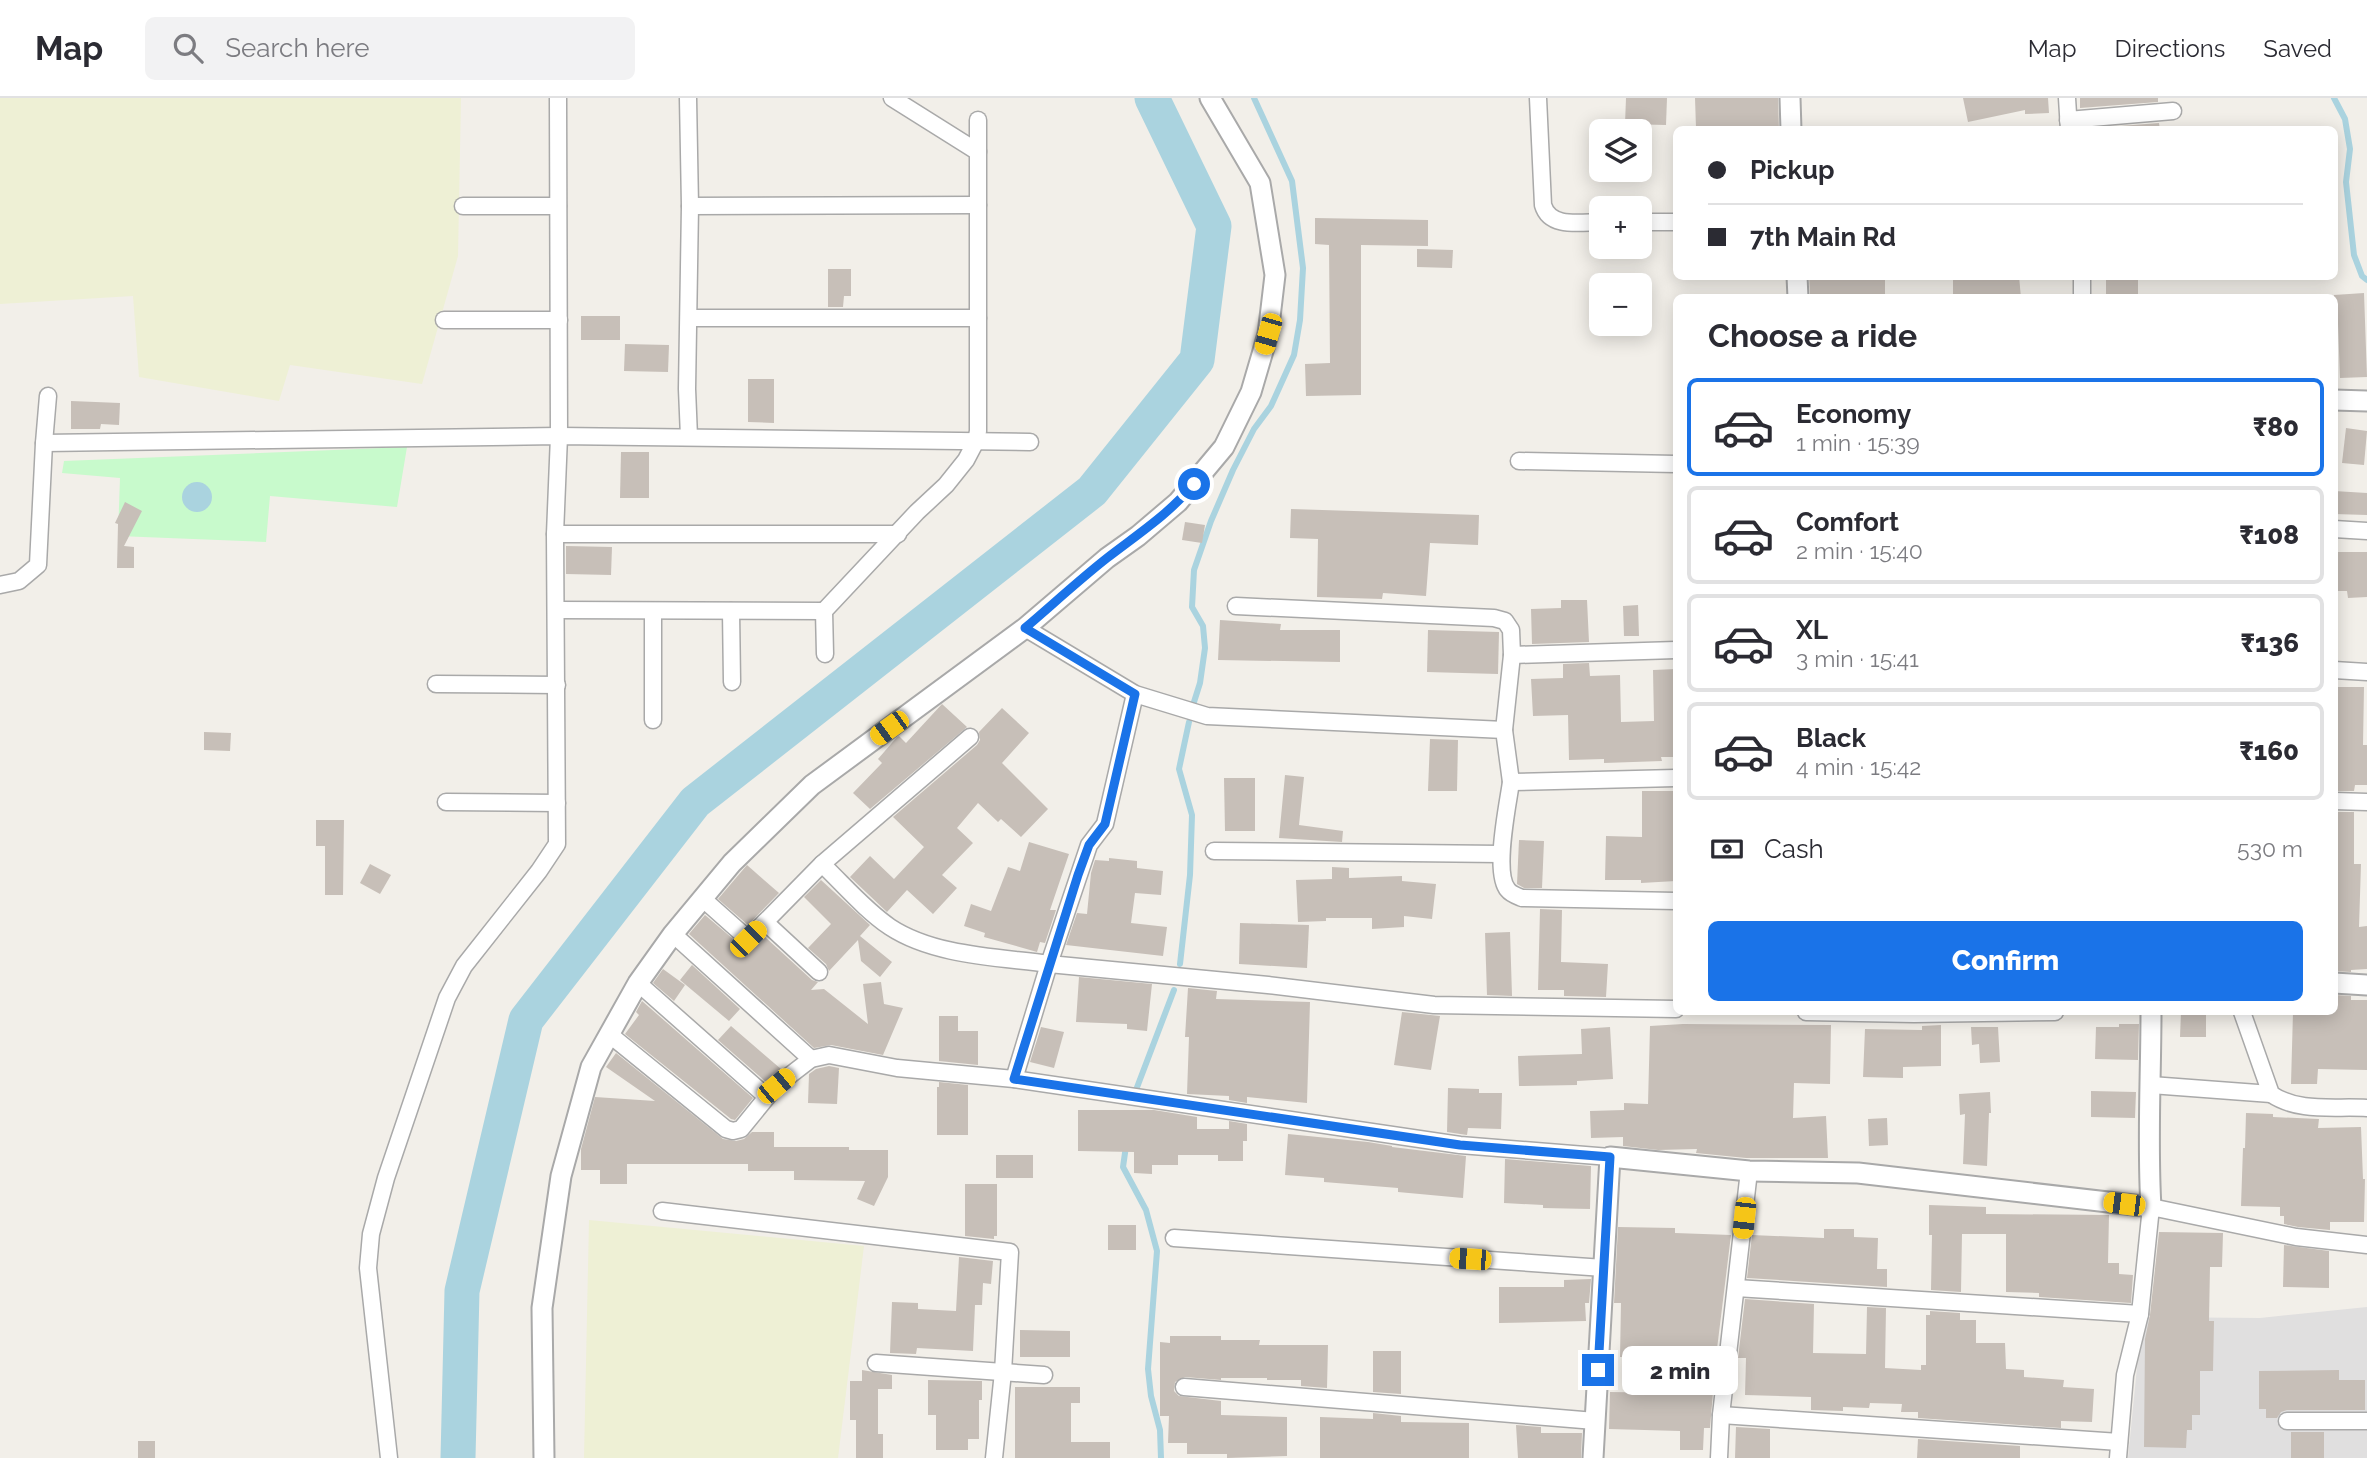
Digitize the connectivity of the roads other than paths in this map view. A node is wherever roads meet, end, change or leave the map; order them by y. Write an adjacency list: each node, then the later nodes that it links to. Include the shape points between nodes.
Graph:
1 (558, 98): 15 (street)
2 (688, 98): 16 (street)
3 (892, 98): 12 (street)
4 (1210, 98): 44 (street, via 1260,183 1275,275 1268,334 1251,392 1224,447 1178,502)
5 (1538, 98): 17 (street, via 1546,214 1563,222)
6 (1790, 98): 11 (street)
7 (2067, 98): 10 (street)
8 (2173, 111): 10 (street)
9 (978, 120): 12 (street)
10 (2069, 125)
11 (1791, 126)
12 (978, 152): 13 (street)
13 (978, 205): 16 (street); 21 (street)
14 (463, 206): 15 (street)
15 (558, 206): 23 (street)
16 (690, 206): 20 (street)
17 (1589, 222)
18 (1652, 222): 19 (street)
19 (1673, 222)
20 (689, 318): 21 (street); 28 (street)
21 (978, 318): 29 (street)
22 (444, 320): 23 (street)
23 (559, 320): 27 (street)
24 (48, 396): 31 (street)
25 (2338, 400): 26 (street)
26 (2367, 401)
27 (559, 436): 28 (street); 31 (street); 36 (street)
28 (689, 437): 29 (street)
29 (976, 441): 30 (street); 37 (street, via 946,485)
30 (1030, 442)
31 (44, 443): 38 (street, via 38,565 19,581)
32 (1519, 461): 33 (street)
33 (1673, 464)
34 (2338, 529): 35 (street)
35 (2367, 531)
36 (555, 534): 37 (street); 40 (street)
37 (898, 534): 43 (street)
38 (0, 585)
39 (1236, 607): 47 (street, via 1494,618 1505,621 1511,630)
40 (557, 610): 41 (street); 52 (street)
41 (653, 611): 42 (street); 54 (street)
42 (731, 611): 43 (street); 50 (street)
43 (824, 611): 46 (street)
44 (1025, 628): 53 (street); 66 (street, via 812,785)
45 (1673, 650): 47 (street)
46 (825, 654)
47 (1512, 655): 55 (street)
48 (2338, 670): 49 (street)
49 (2367, 672)
50 (732, 682)
51 (436, 684): 52 (street)
52 (557, 685): 62 (street)
53 (1135, 694): 55 (street, via 1207,716); 70 (street, via 1105,824 1089,845)
54 (653, 720)
55 (1504, 730): 58 (street)
56 (970, 737): 65 (street)
57 (1673, 778): 58 (street)
58 (1511, 782): 64 (street)
59 (2338, 801): 61 (street)
60 (446, 802): 62 (street)
61 (2367, 802)
62 (557, 803): 103 (street, via 557,844 464,966 447,998 390,1165 372,1234 368,1268)
63 (1214, 852): 64 (street)
64 (1501, 855): 67 (street, via 1503,882 1521,898)
65 (822, 864): 68 (street); 70 (street, via 880,918 908,937 944,949)
66 (702, 898): 68 (street, via 748,939); 69 (street)
67 (1673, 901)
68 (765, 922): 71 (street)
69 (673, 934): 72 (street); 79 (street)
70 (1049, 964): 75 (street, via 1434,1005); 80 (street)
71 (819, 972)
72 (638, 983): 78 (street); 83 (street)
73 (2338, 983): 74 (street)
74 (2367, 985)
75 (1673, 1009)
76 (2151, 1015): 81 (street)
77 (2243, 1015): 82 (street)
78 (608, 1034): 83 (street, via 730,1130 741,1129); 104 (street, via 591,1067 559,1189 542,1308)
79 (811, 1059): 80 (street, via 829,1055 897,1068); 83 (street)
80 (1014, 1079): 85 (street, via 1460,1145)
81 (2151, 1085): 82 (street); 87 (street)
82 (2271, 1094): 84 (street, via 2296,1106)
83 (767, 1097)
84 (2367, 1108)
85 (1610, 1157): 86 (street); 91 (street)
86 (1749, 1171): 87 (street, via 1857,1173); 92 (street)
87 (2151, 1207): 90 (street, via 2296,1237); 93 (street)
88 (662, 1211): 95 (street, via 1010,1252)
89 (1174, 1238): 91 (street)
90 (2367, 1245)
91 (1604, 1268): 99 (street)
92 (1736, 1288): 93 (street); 98 (street)
93 (2140, 1314): 102 (street, via 2125,1375)
94 (876, 1363): 95 (street)
95 (1003, 1372): 96 (street); 105 (street)
96 (1044, 1375)
97 (1184, 1387): 99 (street)
98 (1721, 1415): 102 (street); 107 (street)
99 (1595, 1421): 106 (street)
100 (2287, 1421): 101 (street)
101 (2367, 1422)
102 (2119, 1450)
103 (389, 1458)
104 (544, 1458)
105 (994, 1458)
106 (1593, 1458)
107 (1719, 1458)

